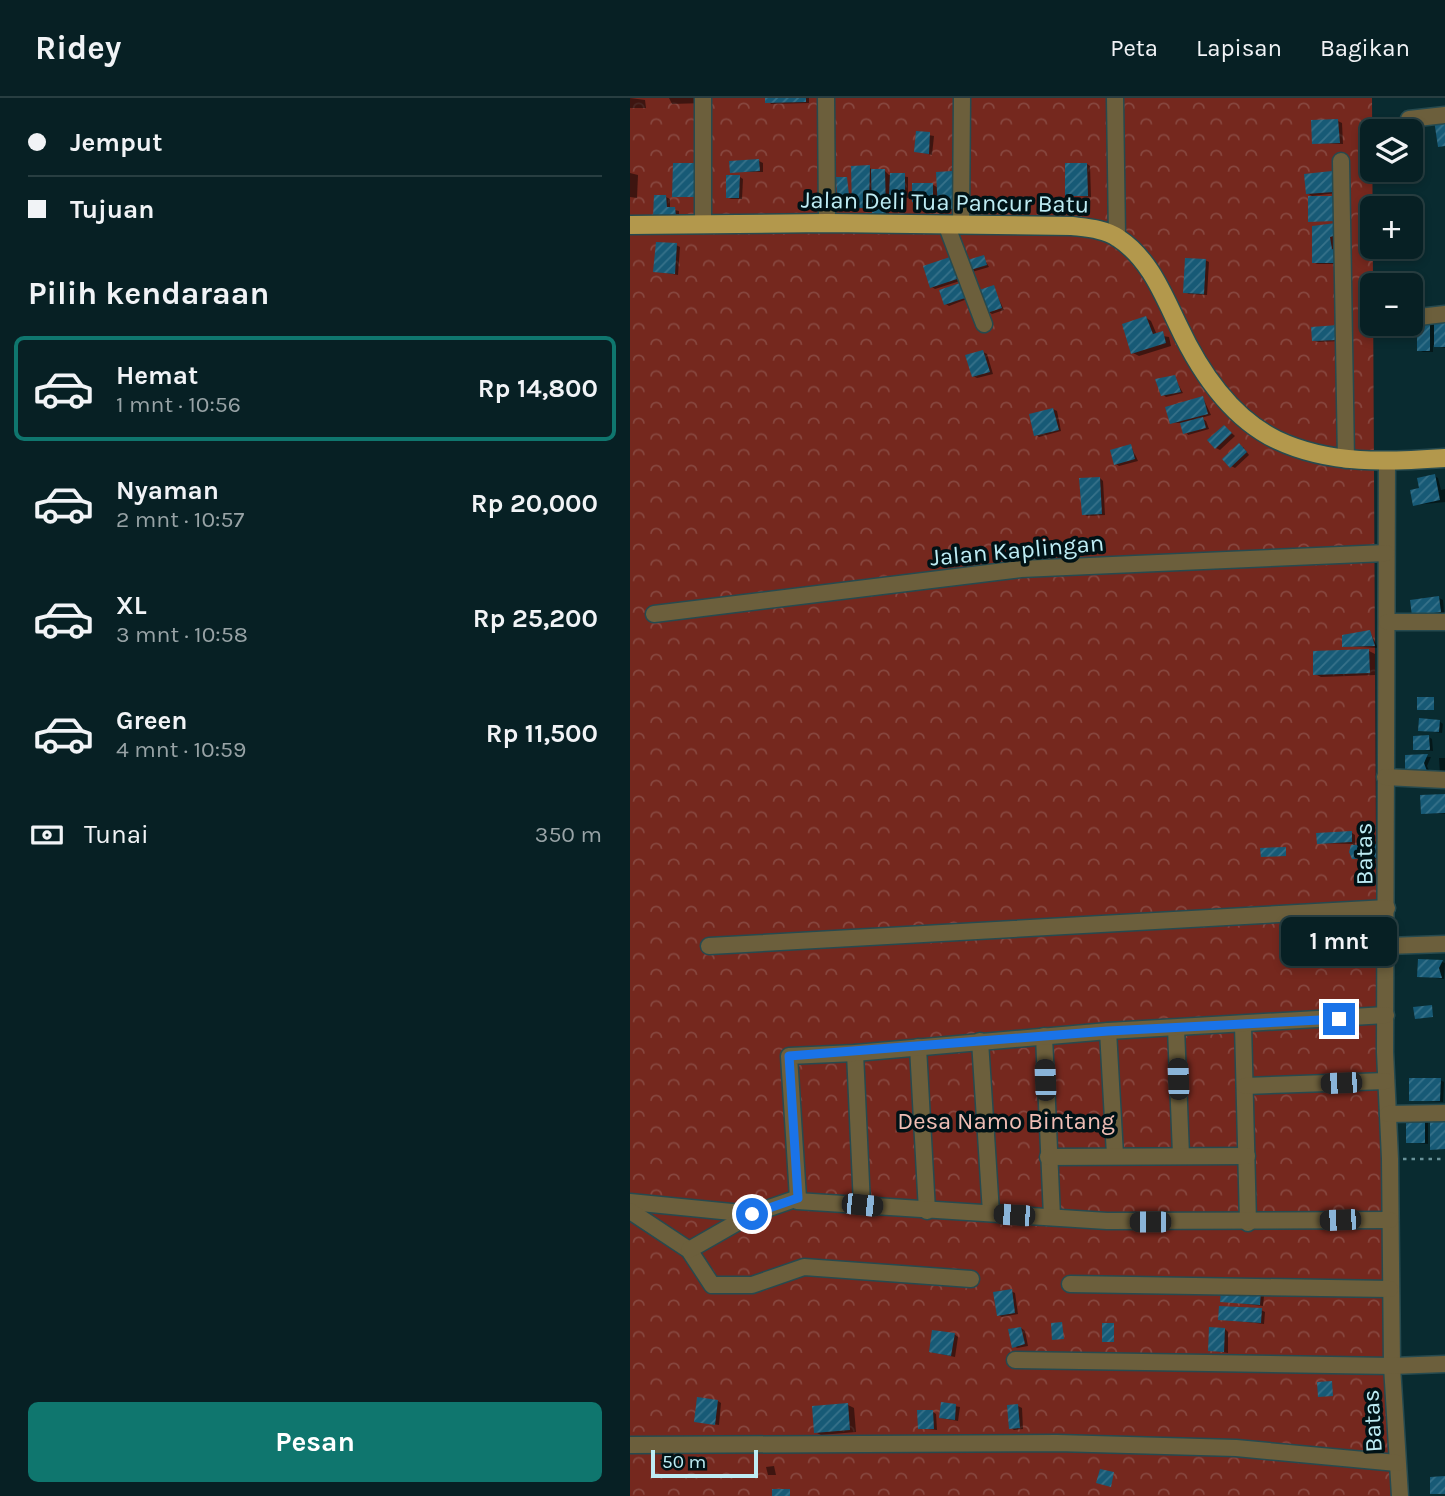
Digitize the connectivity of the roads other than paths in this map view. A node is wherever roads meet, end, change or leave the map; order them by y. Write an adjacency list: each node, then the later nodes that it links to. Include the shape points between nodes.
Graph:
1 (703, 98): 11 (street)
2 (826, 98): 8 (street)
3 (962, 98): 9 (street)
4 (1115, 98): 12 (street)
5 (1445, 115): 6 (street)
6 (1409, 119)
7 (1341, 160): 17 (street)
8 (827, 223): 9 (main road, Jalan Deli Tua Pancur Batu); 11 (main road, Jalan Deli Tua Pancur Batu)
9 (954, 224): 12 (main road, Jalan Deli Tua Pancur Batu, via 1072,226); 15 (street)
10 (630, 225): 11 (main road, Jalan Deli Tua Pancur Batu)
11 (703, 225)
12 (1118, 237): 17 (main road, Jalan Deli Tua Pancur Batu, via 1150,272 1192,352 1229,403 1277,440)
13 (1445, 314): 14 (street)
14 (1423, 317)
15 (984, 324)
16 (1445, 458): 18 (main road, Jalan Deli Tua Pancur Batu)
17 (1346, 460): 18 (main road, Jalan Deli Tua Pancur Batu)
18 (1387, 462): 19 (street, Batas)
19 (1386, 553): 20 (street, Jalan Kaplingan, via 1020,569); 21 (street, Batas)
20 (653, 614)
21 (1387, 622): 22 (street); 23 (street, Batas)
22 (1445, 622)
23 (1385, 777): 24 (street); 25 (street, Batas)
24 (1445, 780)
25 (1387, 908): 27 (street); 28 (street, Batas)
26 (1445, 944): 28 (street)
27 (709, 946)
28 (1387, 946): 29 (street, Batas)
29 (1385, 1015): 30 (street); 37 (street, Batas)
30 (1243, 1025): 31 (street); 38 (street)
31 (1176, 1028): 32 (street); 42 (street)
32 (1108, 1031): 33 (street); 41 (street)
33 (1044, 1037): 34 (street); 44 (street)
34 (980, 1041): 35 (street); 50 (street)
35 (918, 1047): 36 (street); 49 (street)
36 (855, 1053): 45 (street, via 789,1056); 47 (street)
37 (1386, 1081): 38 (street); 40 (street, Batas)
38 (1245, 1086): 43 (street)
39 (1445, 1113): 40 (street)
40 (1388, 1114): 53 (street, Batas)
41 (1115, 1155): 42 (street); 44 (street)
42 (1181, 1155): 43 (street)
43 (1247, 1156): 54 (street)
44 (1048, 1157): 52 (street)
45 (798, 1198): 47 (street); 51 (street)
46 (630, 1202): 51 (street)
47 (862, 1205): 49 (street)
48 (630, 1211): 55 (street)
49 (927, 1211): 50 (street)
50 (991, 1213): 52 (street)
51 (752, 1214): 55 (street)
52 (1052, 1217): 54 (street)
53 (1390, 1220): 54 (street); 58 (street, Batas)
54 (1248, 1223)
55 (689, 1250): 56 (street, via 712,1285 752,1285 804,1267)
56 (971, 1279)
57 (1070, 1284): 58 (street)
58 (1390, 1289): 61 (street, Batas)
59 (1015, 1360): 61 (street)
60 (1445, 1364): 61 (street)
61 (1392, 1366): 63 (street, Batas)
62 (630, 1445): 63 (street, via 1057,1443 1236,1448)
63 (1397, 1463): 64 (street, Batas)
64 (1400, 1496)

